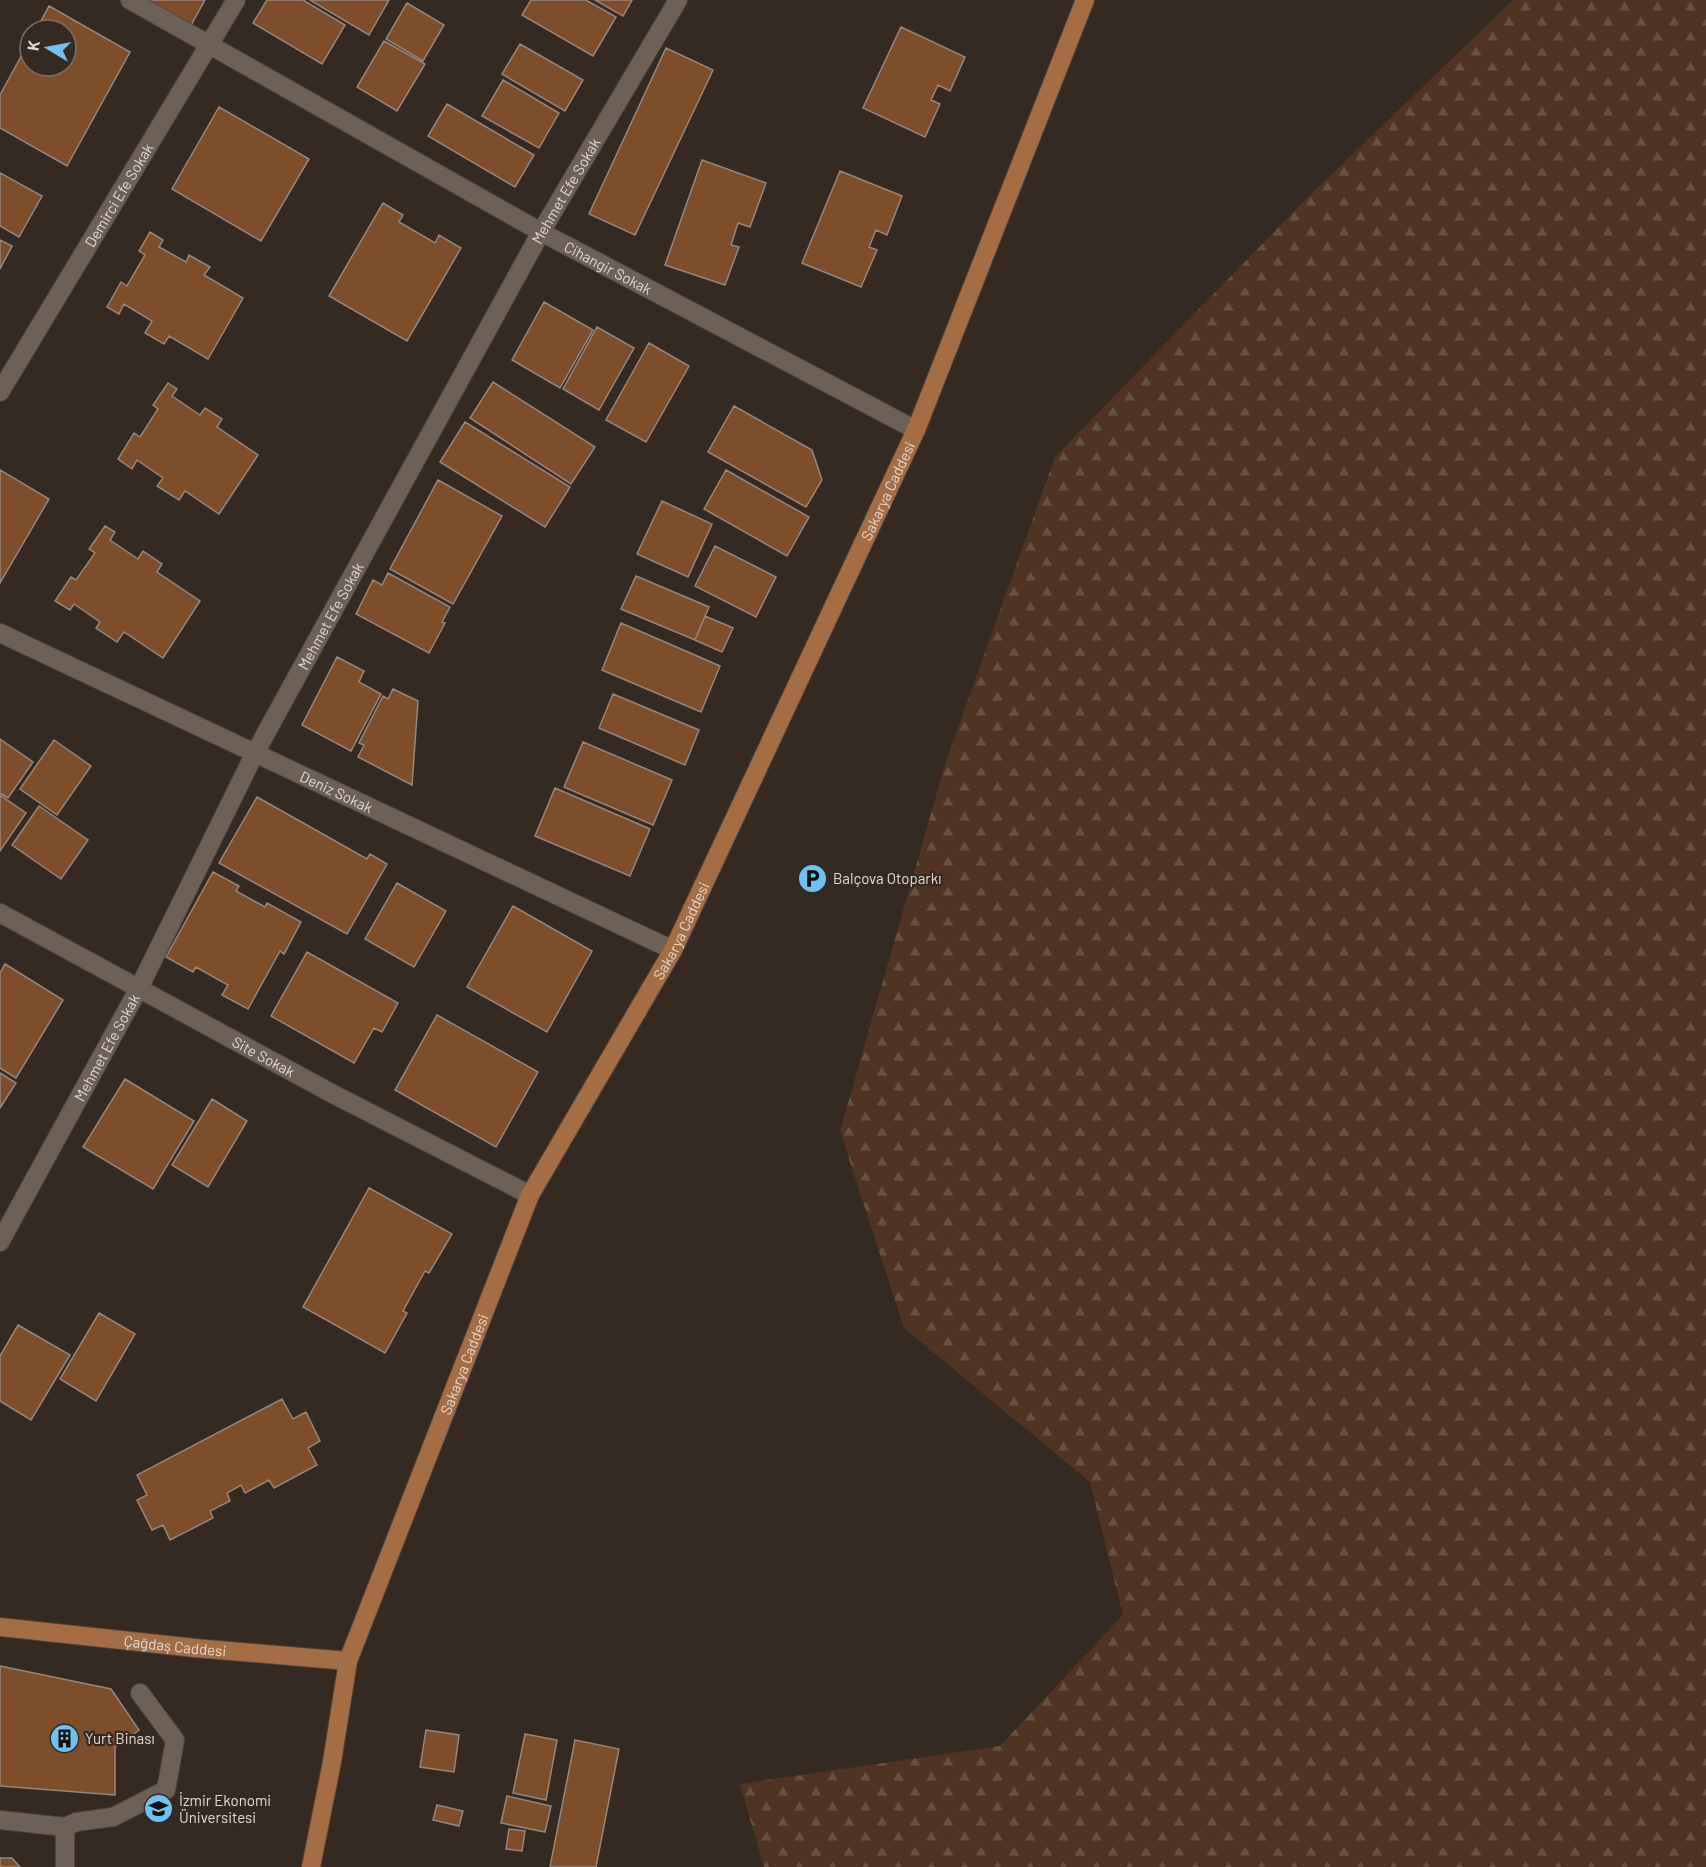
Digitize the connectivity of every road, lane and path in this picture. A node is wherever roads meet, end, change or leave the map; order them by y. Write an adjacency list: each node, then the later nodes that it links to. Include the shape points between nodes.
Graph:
1 (130, 0): 5 (street, Cihangir Sokak)
2 (236, 0): 5 (street, Demirci Efe Sokak)
3 (678, 0): 6 (street, Mehmet Efe Sokak)
4 (1085, 0): 8 (main road, Sakarya Caddesi)
5 (209, 44): 6 (street, Cihangir Sokak); 7 (street, Demirci Efe Sokak)
6 (541, 232): 8 (street, Cihangir Sokak); 10 (street, Mehmet Efe Sokak)
7 (0, 392)
8 (916, 430): 12 (main road, Sakarya Caddesi)
9 (0, 633): 10 (street, Deniz Sokak)
10 (255, 753): 12 (street, Deniz Sokak); 13 (street, Mehmet Efe Sokak)
11 (0, 913): 13 (street, Site Sokak)
12 (673, 950): 14 (main road, Sakarya Caddesi)
13 (139, 988): 14 (street, Site Sokak); 15 (street, Mehmet Efe Sokak)
14 (530, 1195): 17 (main road, Sakarya Caddesi)
15 (0, 1242)
16 (0, 1627): 17 (main road, Çağdaş Caddesi)
17 (348, 1661): 22 (main road, Sakarya Caddesi)
18 (140, 1693): 20 (street, via 175,1740 166,1790 113,1817)
19 (0, 1821): 20 (street)
20 (65, 1827): 21 (street)
21 (65, 1867)
22 (311, 1867)

